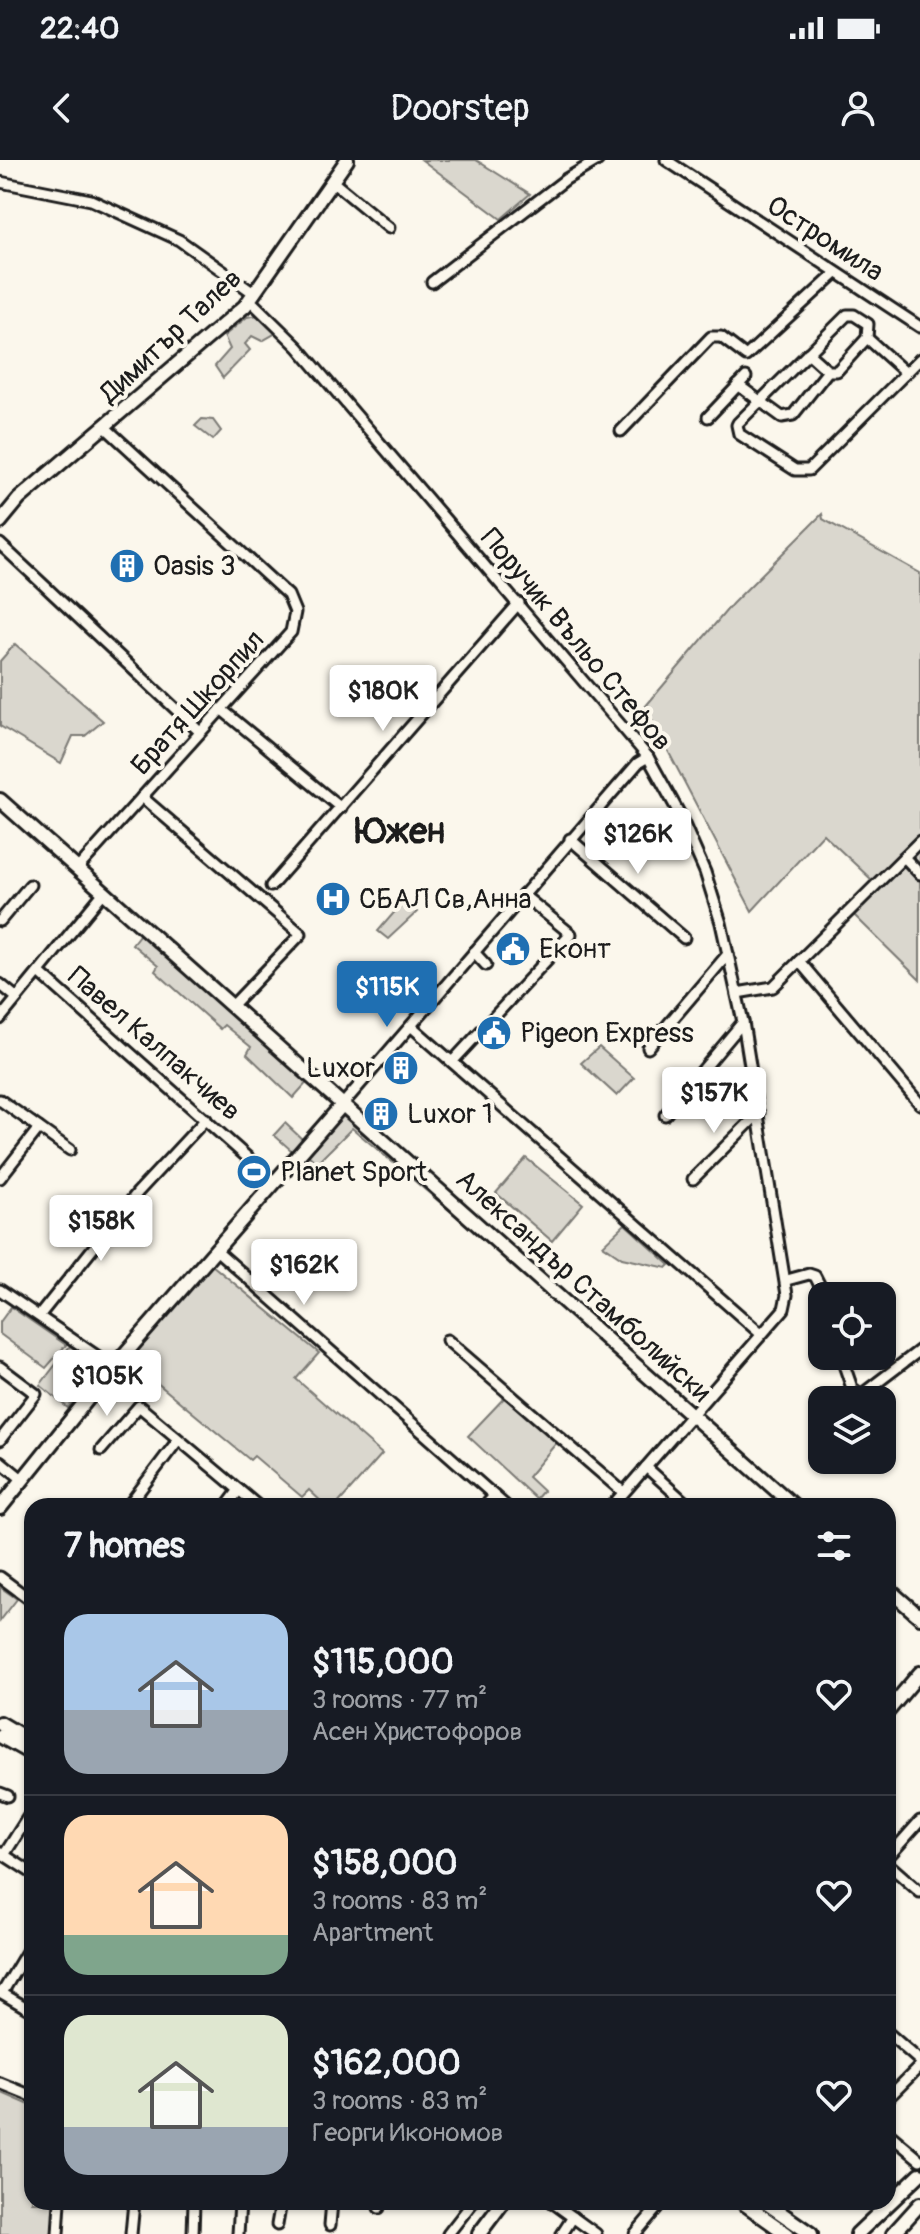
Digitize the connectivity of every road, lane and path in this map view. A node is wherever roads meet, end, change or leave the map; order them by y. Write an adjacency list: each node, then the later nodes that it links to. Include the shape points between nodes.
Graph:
1 (347, 160): 4 (street, Димитър Талев)
2 (598, 160): 8 (street)
3 (666, 160): 7 (street, Остромила)
4 (332, 181): 6 (street); 9 (street, Димитър Талев)
5 (0, 182): 9 (street, Поручик Въльо Стефов, via 91,200 179,240)
6 (389, 228)
7 (835, 274): 10 (street, Остромила); 19 (street, via 746,356 721,337 711,337)
8 (432, 282)
9 (253, 297): 18 (street, Димитър Талев); 22 (street, Поручик Въльо Стефов)
10 (920, 327)
11 (867, 338): 12 (street, via 868,324 847,315); 14 (street, via 837,371); 15 (street)
12 (808, 353): 14 (street); 16 (street)
13 (920, 359): 15 (street)
14 (828, 371): 16 (street, via 793,415 782,417)
15 (906, 373): 16 (street, via 803,472 739,434 738,423)
16 (759, 402): 17 (street, via 742,381)
17 (708, 417)
18 (106, 428): 20 (street, Димитър Талев, via 19,499); 23 (street, Братя Шкорпил, via 288,595 295,612 291,632)
19 (621, 431)
20 (0, 522)
21 (0, 544): 24 (street)
22 (519, 603): 25 (street, Поручик Въльо Стефов); 28 (street)
23 (221, 709): 24 (street, Братя Шкорпил); 28 (street)
24 (200, 732): 26 (street, Братя Шкорпил)
25 (648, 757): 29 (street); 41 (street, Поручик Въльо Стефов, via 705,872)
26 (142, 797): 32 (street); 48 (street, Братя Шкорпил, via 301,934)
27 (0, 800): 32 (street, Александър Стамболийски)
28 (341, 808): 35 (street)
29 (570, 839): 37 (street); 39 (street)
30 (920, 841): 31 (street)
31 (904, 857): 33 (street); 42 (street)
32 (78, 868): 36 (street, Александър Стамболийски)
33 (920, 874)
34 (30, 885): 38 (street)
35 (271, 886)
36 (104, 892): 44 (street); 48 (street, Александър Стамболийски)
37 (523, 895): 40 (street); 53 (street, via 571,934)
38 (0, 921)
39 (684, 938)
40 (474, 952): 43 (street); 51 (street)
41 (728, 954): 46 (street, Поручик Въльо Стефов); 52 (street)
42 (799, 961): 46 (street, via 773,987); 56 (street)
43 (486, 965)
44 (39, 972): 47 (street); 59 (street, Павел Калпакчиев)
45 (0, 984): 47 (street)
46 (737, 993): 50 (street, Поручик Въльо Стефов)
47 (17, 998): 49 (street)
48 (232, 1006): 55 (street, Александър Стамболийски)
49 (0, 1019)
50 (743, 1022): 57 (street, Поручик Въльо Стефов); 58 (street)
51 (411, 1026): 53 (street); 55 (street)
52 (648, 1048)
53 (452, 1062): 70 (street)
54 (0, 1100): 60 (street)
55 (343, 1104): 64 (street); 78 (street, Александър Стамболийски)
56 (920, 1104)
57 (759, 1113): 63 (street); 66 (street, Поручик Въльо Стефов)
58 (665, 1115)
59 (206, 1119): 64 (street, Павел Калпакчиев); 69 (street, via 138,1192)
60 (39, 1128): 61 (street); 62 (street)
61 (70, 1150)
62 (0, 1178)
63 (693, 1179)
64 (275, 1182): 65 (street)
65 (215, 1249): 74 (street); 87 (street)
66 (787, 1280): 67 (street, via 809,1274); 70 (street, Поручик Въльо Стефов, via 784,1309)
67 (818, 1282)
68 (0, 1290): 69 (street)
69 (39, 1316): 74 (street)
70 (761, 1334): 78 (street)
71 (447, 1340): 86 (street)
72 (920, 1350): 75 (street)
73 (0, 1367): 79 (street, via 36,1394)
74 (113, 1367): 84 (street)
75 (896, 1368)
76 (846, 1370): 77 (street, via 852,1388 861,1395)
77 (894, 1370)
78 (692, 1416): 83 (street); 94 (street, Александър Стамболийски)
79 (0, 1440)
80 (178, 1440): 81 (street, via 139,1406); 85 (street); 88 (street)
81 (101, 1450)
82 (0, 1461): 84 (street)
83 (646, 1467): 86 (street); 93 (street)
84 (22, 1479): 95 (street)
85 (239, 1490): 89 (street); 90 (street)
86 (623, 1492): 92 (street)
87 (494, 1496): 91 (street)
88 (134, 1498)
89 (233, 1498)
90 (248, 1498)
91 (496, 1498)
92 (618, 1498)
93 (680, 1498)
94 (785, 1498)
95 (0, 1508)
96 (0, 1577): 97 (street)
97 (24, 1595)
98 (896, 1596): 99 (street)
99 (920, 1617)
100 (920, 1673): 101 (street)
101 (896, 1702)
102 (0, 1723): 104 (street)
103 (0, 1736): 105 (street)
104 (24, 1737)
105 (24, 1750)
106 (920, 1821): 108 (street)
107 (24, 1822): 109 (street)
108 (896, 1848)
109 (2, 1854): 110 (street)
110 (24, 1868)
111 (896, 1871): 112 (street)
112 (920, 1892)
113 (24, 1956): 114 (street)
114 (1, 1993): 115 (street)
115 (24, 2006)
116 (896, 2041): 117 (street)
117 (920, 2064): 119 (street)
118 (0, 2083): 120 (street)
119 (896, 2090)
120 (24, 2093)
121 (896, 2140): 122 (street)
122 (920, 2160)
123 (920, 2174): 124 (street)
124 (896, 2197)
125 (920, 2204): 154 (street)
126 (60, 2210): 142 (street)
127 (133, 2210): 143 (street)
128 (194, 2210): 144 (street)
129 (240, 2210): 145 (street)
130 (280, 2210): 140 (street)
131 (331, 2210): 141 (street)
132 (467, 2210): 146 (street)
133 (497, 2210): 147 (street)
134 (563, 2210): 139 (street)
135 (655, 2210): 150 (street)
136 (753, 2210): 151 (street)
137 (776, 2210): 152 (street)
138 (882, 2210): 153 (street)
139 (573, 2217): 148 (street); 149 (street)
140 (277, 2225)
141 (330, 2225)
142 (58, 2234)
143 (131, 2234)
144 (193, 2234)
145 (238, 2234)
146 (448, 2234)
147 (479, 2234)
148 (562, 2234)
149 (596, 2234)
150 (635, 2234)
151 (787, 2234)
152 (811, 2234)
153 (857, 2234)
154 (893, 2234)

